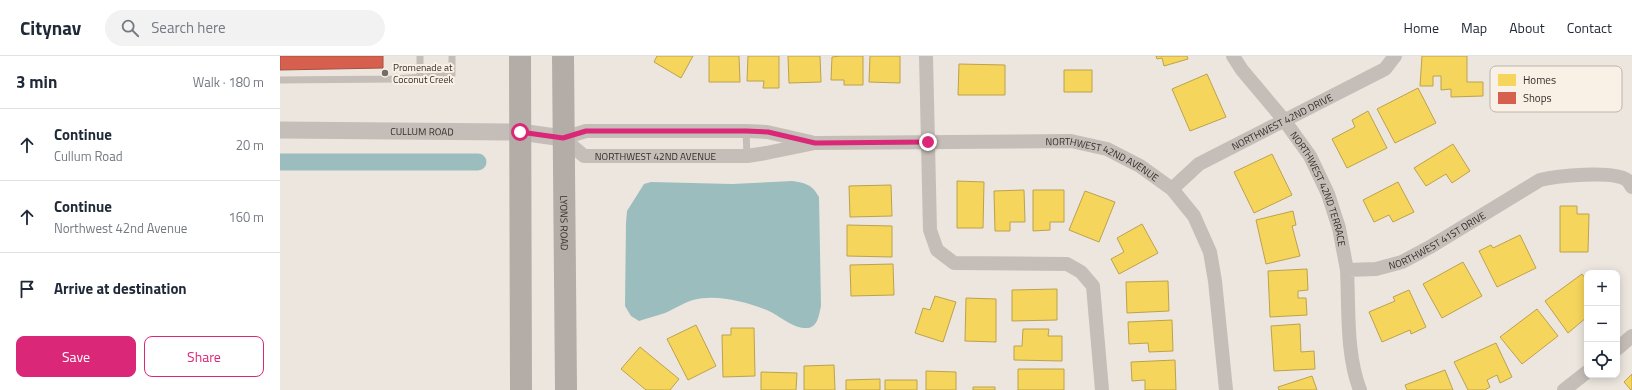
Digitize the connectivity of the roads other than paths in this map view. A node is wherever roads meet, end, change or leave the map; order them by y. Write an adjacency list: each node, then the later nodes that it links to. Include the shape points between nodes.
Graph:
1 (420, 56): 8 (lane)
2 (452, 56): 8 (lane, via 452,75)
3 (520, 56): 13 (main road)
4 (563, 56): 14 (main road, LYONS ROAD)
5 (926, 56): 15 (street)
6 (1233, 56): 10 (street, NORTHWEST 42ND TERRACE)
7 (1395, 57): 10 (street, NORTHWEST 42ND DRIVE, via 1385,69)
8 (420, 78): 9 (lane)
9 (280, 80)
10 (1284, 120): 19 (street, NORTHWEST 42ND DRIVE, via 1199,164); 20 (street, NORTHWEST 42ND TERRACE, via 1310,156 1328,194 1340,228)
11 (280, 130): 13 (street, CULLUM ROAD)
12 (746, 131): 14 (street, NORTHWEST 42ND AVENUE, via 586,131); 16 (street, NORTHWEST 42ND AVENUE, via 768,132); 17 (lane)
13 (520, 132): 14 (street, CULLUM ROAD); 24 (main road)
14 (563, 138): 17 (street, NORTHWEST 42ND AVENUE, via 584,156); 25 (main road, LYONS ROAD)
15 (928, 142): 16 (street, NORTHWEST 42ND AVENUE); 19 (street, NORTHWEST 42ND AVENUE, via 1070,140 1107,149 1140,166); 26 (street, via 930,230 937,250 954,263 1067,264 1081,272 1093,286)
16 (815, 143): 17 (street, NORTHWEST 42ND AVENUE)
17 (747, 156)
18 (1632, 187): 20 (street, NORTHWEST 41ST DRIVE, via 1626,180 1611,175 1556,176 1540,180 1402,262 1376,269)
19 (1172, 188): 27 (street, NORTHWEST 42ND AVENUE, via 1194,216 1210,252)
20 (1347, 270): 28 (street, via 1351,355)
21 (1632, 336): 22 (street)
22 (1620, 346)
23 (1584, 374): 29 (street)
24 (521, 390)
25 (566, 390)
26 (1102, 390)
27 (1226, 390)
28 (1360, 390)
29 (1564, 390)

